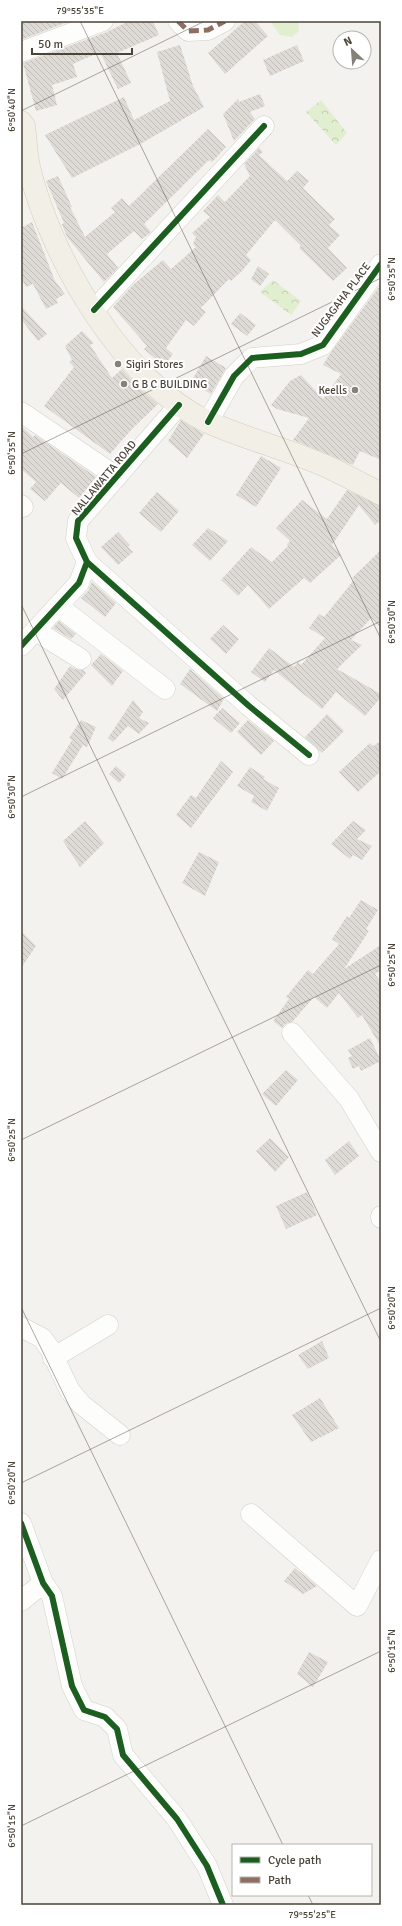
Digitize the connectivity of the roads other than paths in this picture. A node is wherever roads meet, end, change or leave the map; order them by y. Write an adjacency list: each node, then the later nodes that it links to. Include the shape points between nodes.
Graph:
1 (103, 21): 4 (street)
2 (178, 21): 3 (street, via 188,31 208,30)
3 (225, 21)
4 (21, 52)
5 (21, 122): 7 (main road, via 24,126)
6 (264, 126): 9 (street)
7 (24, 154): 9 (main road, via 45,218 72,273)
8 (381, 264): 12 (street, NUGAGAHA PLACE, via 323,345 301,354 252,358 234,376)
9 (94, 310): 10 (main road, via 139,372)
10 (179, 405): 12 (main road); 13 (street, NALLAWATTA ROAD)
11 (21, 412): 13 (street)
12 (208, 422): 14 (main road, via 329,468)
13 (117, 477): 15 (street, NALLAWATTA ROAD, via 78,521 76,538)
14 (381, 494)
15 (87, 562): 16 (street, via 79,583); 21 (street, via 249,706)
16 (58, 606): 17 (street); 20 (street)
17 (36, 631): 18 (street); 19 (street)
18 (21, 646)
19 (81, 659)
20 (165, 690)
21 (309, 755)
22 (292, 1033): 23 (street, via 349,1099)
23 (381, 1152)
24 (108, 1325): 26 (street)
25 (21, 1327): 26 (street, via 42,1338)
26 (53, 1358): 27 (street, via 70,1391 80,1404)
27 (120, 1435)
28 (251, 1514): 30 (street, via 357,1606)
29 (21, 1523): 31 (street)
30 (381, 1560)
31 (43, 1582): 32 (street); 33 (street, via 52,1596 72,1686 84,1710 105,1717 117,1729 123,1755 177,1819 207,1866)
32 (21, 1601)
33 (223, 1905)

